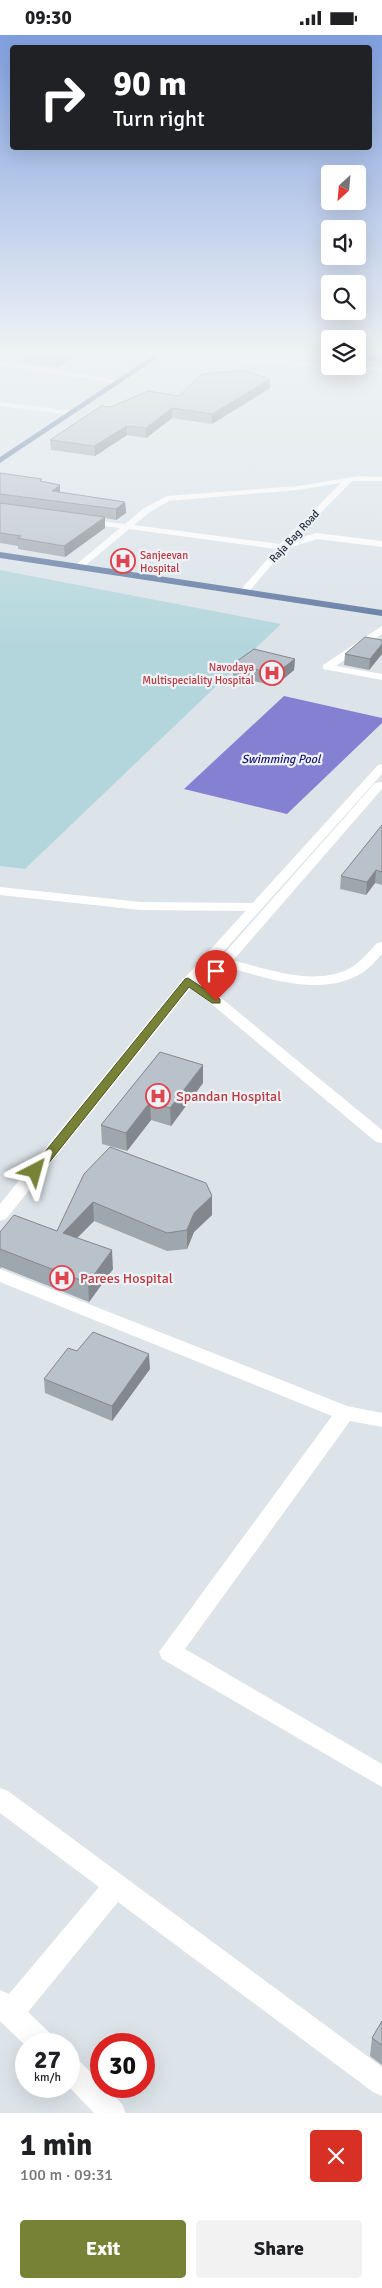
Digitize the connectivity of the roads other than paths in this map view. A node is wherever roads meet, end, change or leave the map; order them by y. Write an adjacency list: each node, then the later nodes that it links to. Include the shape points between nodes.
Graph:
1 (13, 452): 2 (main road)
2 (0, 461)
3 (382, 479): 4 (street)
4 (348, 481): 6 (street, via 180,496 150,509); 8 (street, Raja Bag Road)
5 (78, 520): 6 (street)
6 (126, 527): 8 (street); 11 (street)
7 (382, 544): 8 (street, via 316,536)
8 (282, 547): 12 (street, Raja Bag Road)
9 (0, 555): 11 (main road)
10 (0, 560): 13 (main road)
11 (78, 568): 12 (main road)
12 (243, 593): 13 (main road)
13 (382, 615)
14 (382, 629): 15 (street, via 327,667)
15 (382, 677)
16 (382, 767): 19 (street)
17 (382, 782): 21 (street)
18 (0, 891): 19 (street, via 141,906)
19 (255, 907): 22 (street)
20 (382, 946): 21 (street, via 356,970 334,980 297,978)
21 (224, 962): 22 (street)
22 (195, 985): 23 (street); 24 (street)
23 (382, 1138)
24 (0, 1215)
25 (0, 1275): 26 (street)
26 (345, 1413): 27 (street); 28 (street, via 170,1652)
27 (382, 1420)
28 (382, 1776)
29 (0, 1799): 30 (street)
30 (116, 1885): 31 (street); 34 (street)
31 (6, 2007): 32 (street)
32 (32, 2033)
33 (80, 2080): 35 (street)
34 (382, 2083)
35 (113, 2113)

